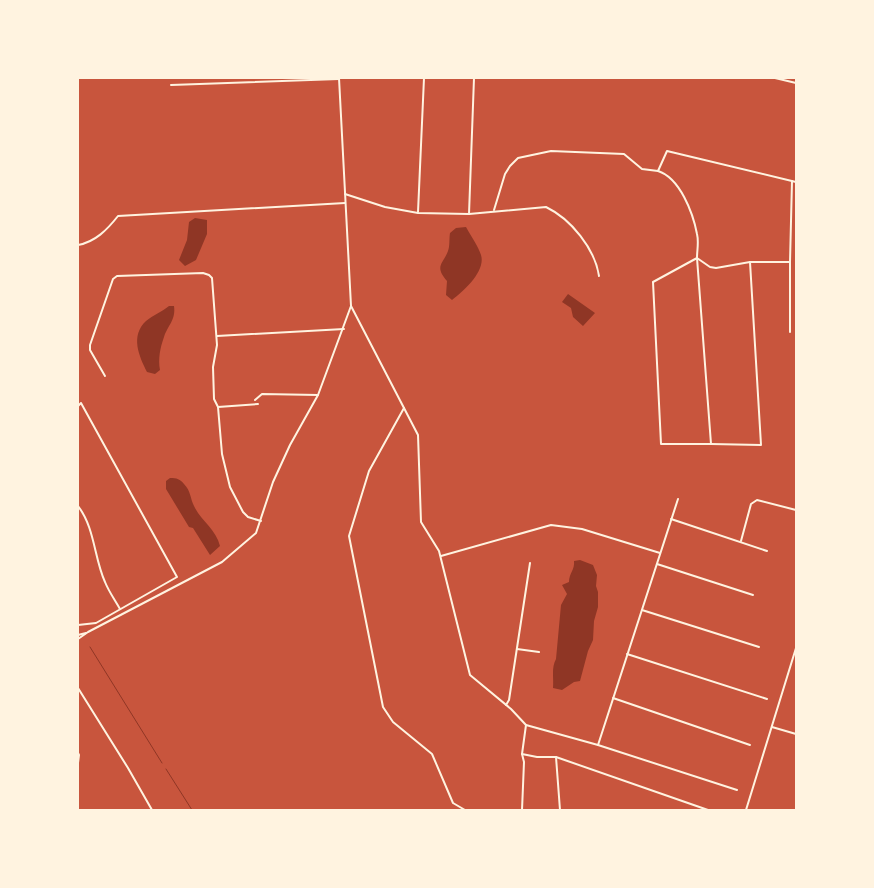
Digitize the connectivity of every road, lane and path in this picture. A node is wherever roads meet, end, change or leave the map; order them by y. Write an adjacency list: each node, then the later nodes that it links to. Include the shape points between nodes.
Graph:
1 (339, 78): 6 (street); 10 (street)
2 (424, 78): 13 (street)
3 (474, 78): 14 (street)
4 (775, 78): 5 (street)
5 (796, 83)
6 (171, 85)
7 (658, 171): 8 (street, via 667,151); 12 (street, via 642,169 624,154 551,151 518,158 506,174); 16 (street, via 670,178 690,206 698,236)
8 (792, 181): 9 (street); 18 (street)
9 (796, 182)
10 (345, 194): 11 (street); 13 (street, via 385,207)
11 (345, 203): 15 (street, via 118,216 107,231 86,244); 20 (street)
12 (494, 210): 14 (street); 19 (street, via 539,206 552,209 585,243)
13 (418, 213): 14 (street)
14 (469, 214)
15 (78, 245)
16 (697, 258): 17 (street, via 716,268); 31 (street); 31 (street, via 653,282 661,444)
17 (750, 262): 18 (street); 31 (street, via 761,445)
18 (790, 262): 22 (street)
19 (600, 276)
20 (351, 306): 21 (street); 30 (street)
21 (344, 329): 23 (street); 25 (street)
22 (790, 332)
23 (217, 336): 24 (street, via 212,278 209,275 118,276 113,279 90,345); 29 (street, via 213,367 214,399)
24 (105, 376)
25 (318, 395): 26 (street, via 262,394); 36 (street, via 273,482)
26 (255, 400)
27 (258, 404): 29 (street)
28 (78, 406): 44 (street, via 81,404 177,577)
29 (218, 407): 36 (street, via 222,454 230,487 243,512)
30 (404, 408): 40 (street, via 418,435 421,522); 70 (street, via 369,471 349,536 383,707 393,722 432,754 454,802)
31 (711, 444)
32 (678, 499): 35 (street)
33 (78, 506): 44 (street, via 84,514 105,583)
34 (796, 510): 37 (street, via 757,500 751,504)
35 (671, 519): 37 (street); 39 (street)
36 (261, 521): 47 (street, via 256,533 222,562)
37 (741, 541): 38 (street)
38 (767, 551)
39 (660, 553): 40 (street, via 582,528 551,525); 42 (street)
40 (440, 557): 58 (street, via 470,675)
41 (530, 563): 52 (street)
42 (657, 564): 43 (street); 45 (street)
43 (753, 595)
44 (120, 609): 46 (street, via 96,623)
45 (642, 610): 50 (street); 54 (street)
46 (78, 624)
47 (88, 632): 48 (street); 49 (street)
48 (78, 635)
49 (78, 640)
50 (759, 647)
51 (796, 648): 60 (street)
52 (517, 649): 53 (street); 58 (street)
53 (539, 652)
54 (627, 654): 56 (street); 57 (street)
55 (78, 688): 69 (street)
56 (613, 698): 62 (street); 63 (street)
57 (767, 698)
58 (506, 705): 59 (street)
59 (526, 725): 62 (street); 65 (street)
60 (772, 727): 61 (street); 74 (street)
61 (796, 734)
62 (598, 745): 68 (street)
63 (750, 745)
64 (78, 753): 67 (street)
65 (522, 754): 66 (street); 71 (street)
66 (556, 757): 72 (street); 73 (street)
67 (78, 763)
68 (737, 790)
69 (152, 810)
70 (465, 810)
71 (522, 810)
72 (560, 810)
73 (708, 810)
74 (746, 810)

